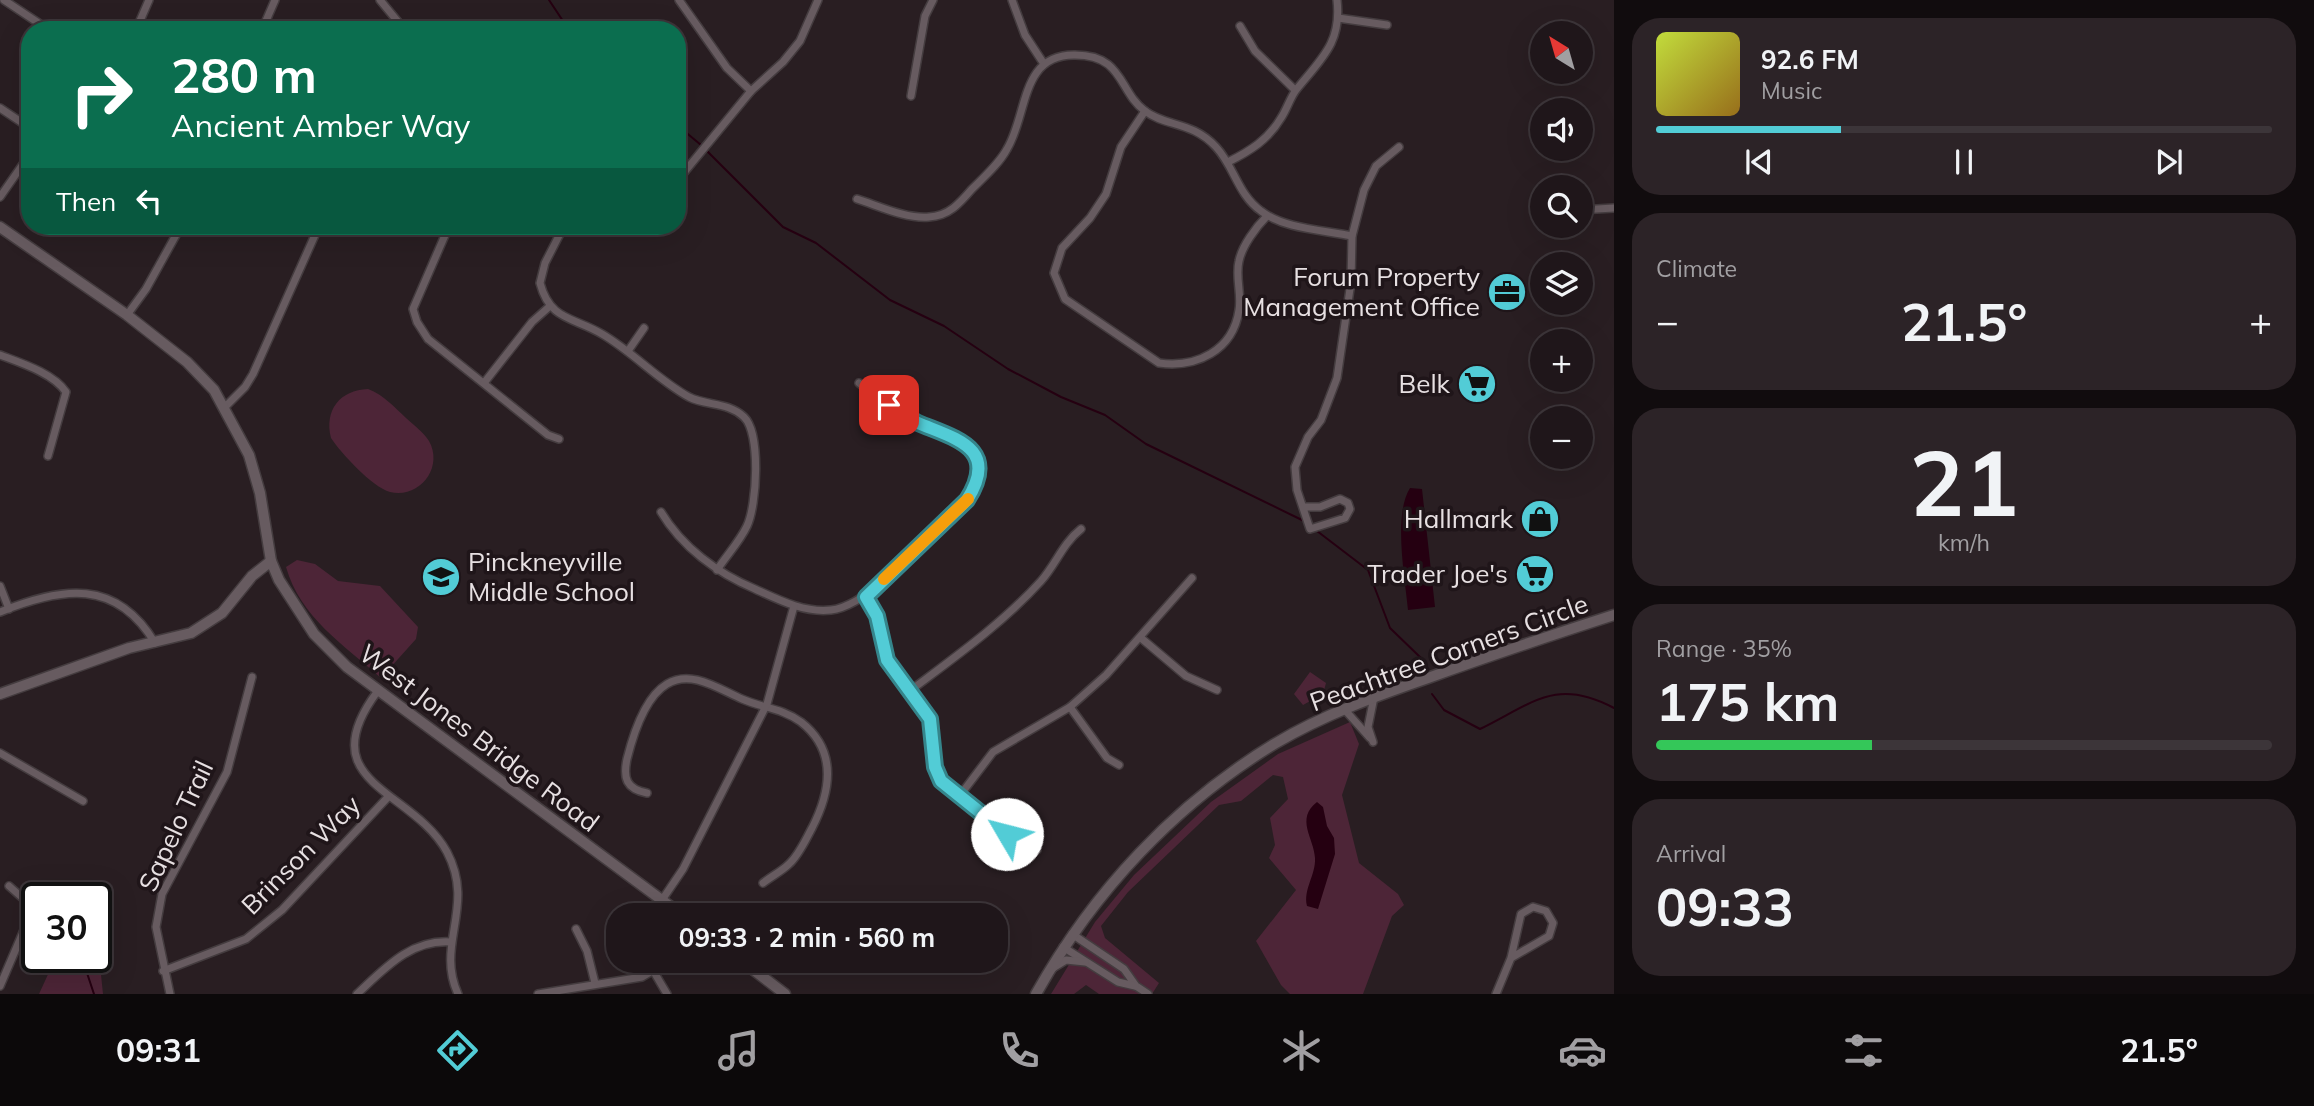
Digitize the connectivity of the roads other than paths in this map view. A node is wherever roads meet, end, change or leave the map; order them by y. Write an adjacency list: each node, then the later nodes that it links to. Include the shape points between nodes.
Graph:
1 (4, 0): 11 (street)
2 (149, 0): 12 (street)
3 (275, 0): 13 (street)
4 (380, 0): 14 (street)
5 (679, 0): 19 (street, via 727,68)
6 (818, 0): 19 (street, via 800,41)
7 (933, 0): 20 (street, via 925,16)
8 (1012, 0): 17 (street, via 1025,35)
9 (1337, 0): 10 (street)
10 (1338, 18): 15 (street); 18 (street, via 1326,54)
11 (36, 21)
12 (140, 21)
13 (266, 21)
14 (397, 21)
15 (1387, 25)
16 (1240, 26): 18 (street, via 1255,51)
17 (1044, 64): 22 (street, via 1071,54 1097,58 1117,73); 29 (street, via 1028,84 1007,151 957,206 925,217)
18 (1296, 90): 25 (street, via 1270,134)
19 (751, 91): 27 (street)
20 (911, 96)
21 (0, 108): 23 (street)
22 (1145, 111): 25 (street, via 1196,131); 32 (street, via 1121,147 1106,194 1058,255 1055,273 1065,299 1159,363 1201,360 1231,334 1239,312 1239,261)
23 (21, 122)
24 (1399, 148): 38 (street, via 1368,178)
25 (1228, 162): 32 (street, via 1247,198)
26 (21, 167): 28 (street)
27 (686, 170)
28 (0, 197)
29 (858, 199)
30 (1614, 208): 31 (street)
31 (1593, 209)
32 (1267, 216): 38 (street)
33 (0, 227): 40 (street, West Jones Bridge Road)
34 (176, 235): 40 (street)
35 (315, 235): 46 (street, via 253,374)
36 (445, 235): 44 (street, via 413,309 428,339)
37 (560, 235): 39 (street, via 542,274 542,293)
38 (1352, 236): 49 (street, via 1351,282 1337,378 1295,467)
39 (550, 306): 42 (street); 44 (street)
40 (127, 315): 46 (street, West Jones Bridge Road, via 187,362)
41 (644, 328): 42 (street)
42 (628, 351): 53 (street, via 690,397 723,405 746,418 754,443 754,504 748,524)
43 (0, 355): 48 (street, via 22,363 66,392)
44 (484, 383): 47 (street)
45 (859, 383): 56 (street, via 915,422 961,440 974,454 979,475 967,500)
46 (225, 407): 52 (street, West Jones Bridge Road, via 249,455)
47 (559, 439)
48 (48, 456)
49 (1303, 507): 49 (street, via 1310,529 1345,519 1350,509 1340,499 1320,507)
50 (661, 512): 53 (street, via 682,541)
51 (1081, 529): 64 (street, via 1012,610)
52 (271, 561): 62 (street, via 210,623); 66 (street, West Jones Bridge Road, via 314,634)
53 (717, 570): 57 (street)
54 (1192, 578): 61 (street)
55 (0, 586): 58 (street)
56 (866, 597): 57 (street, via 830,610); 64 (street, via 877,616 887,660)
57 (794, 606): 69 (street)
58 (9, 609): 59 (street); 62 (street, via 58,592 103,597 130,610)
59 (0, 612)
60 (1614, 615): 68 (street, Peachtree Corners Circle)
61 (1142, 638): 65 (street, via 1186,676); 71 (street)
62 (155, 643): 67 (street)
63 (252, 677): 92 (street, Sapelo Trail, via 227,772 162,894 156,927)
64 (911, 690): 78 (street, via 930,719 941,781)
65 (1217, 690)
66 (377, 692): 77 (street, via 361,713 354,744 363,771); 83 (street, West Jones Bridge Road)
67 (0, 694)
68 (1374, 697): 70 (street, Peachtree Corners Circle); 73 (street)
69 (767, 704): 76 (street, via 685,678 666,684 639,726 624,775 634,790); 81 (street, via 808,729 829,767 825,802 806,840 791,863); 83 (street)
70 (1359, 704): 72 (street, Peachtree Corners Circle); 73 (street)
71 (1070, 707): 75 (street, via 1107,758); 78 (street, via 993,752)
72 (1345, 710): 73 (street, via 1373,742); 86 (street, Peachtree Corners Circle, via 1277,742 1179,815 1112,881)
73 (1368, 727)
74 (0, 753): 79 (street)
75 (1119, 765)
76 (647, 793)
77 (388, 797): 87 (street, via 434,831 452,862 460,901); 92 (street, Brinson Way, via 291,901 246,939)
78 (958, 798): 80 (street, via 1028,850)
79 (83, 801)
80 (1037, 850)
81 (763, 883)
82 (9, 886): 97 (street, via 26,901 30,916)
83 (662, 901): 84 (street, West Jones Bridge Road)
84 (665, 903)
85 (576, 929): 96 (street)
86 (1072, 934): 88 (street, Peachtree Corners Circle); 98 (street, via 1124,969)
87 (451, 942): 100 (street, via 418,945); 101 (street, via 452,976)
88 (1063, 947): 90 (street); 91 (street, Peachtree Corners Circle)
89 (1511, 958): 89 (street, via 1549,936 1553,923 1546,911 1533,907 1521,914); 107 (street)
90 (1086, 962): 91 (street, via 1066,960); 98 (street, via 1118,982)
91 (1049, 970): 105 (street, Peachtree Corners Circle)
92 (163, 971): 99 (street, Sapelo Trail)
93 (651, 973): 96 (street)
94 (655, 973): 103 (street)
95 (758, 973): 104 (street)
96 (595, 983): 102 (street)
97 (0, 986)
98 (1136, 986): 106 (street)
99 (170, 994)
100 (357, 994)
101 (458, 994)
102 (538, 994)
103 (667, 994)
104 (785, 994)
105 (1036, 994)
106 (1148, 994)
107 (1496, 994)

